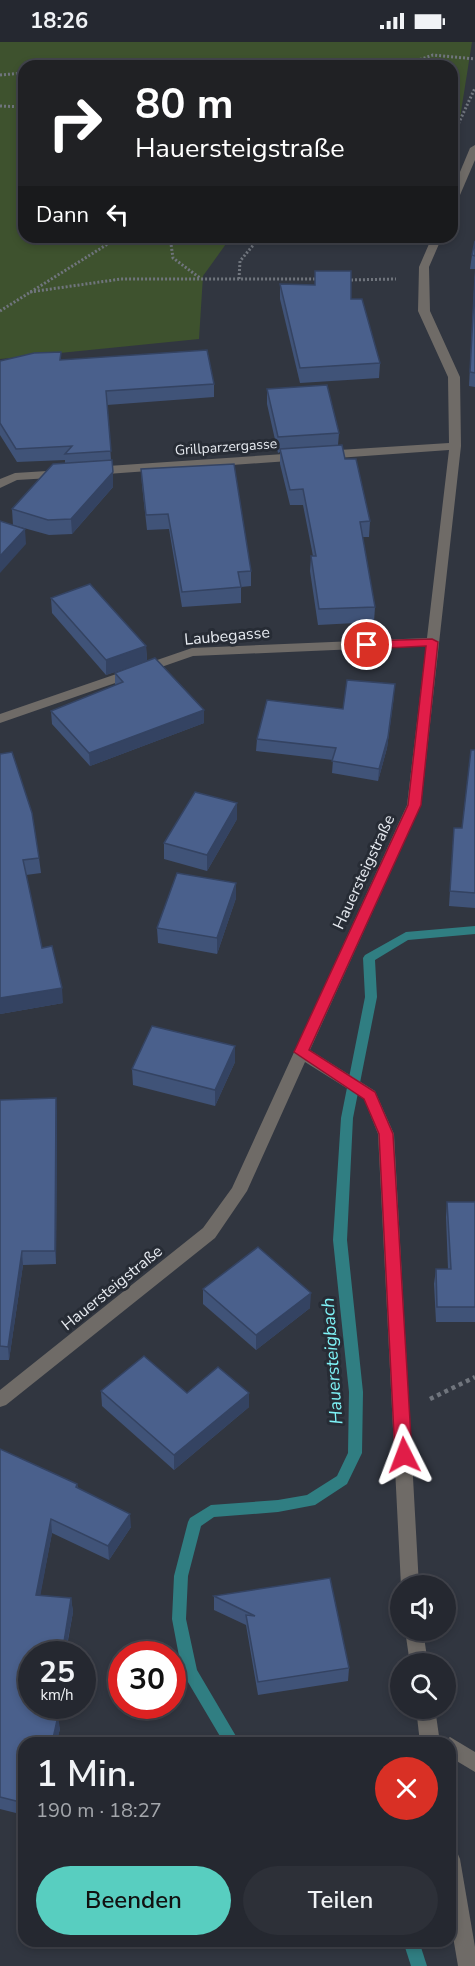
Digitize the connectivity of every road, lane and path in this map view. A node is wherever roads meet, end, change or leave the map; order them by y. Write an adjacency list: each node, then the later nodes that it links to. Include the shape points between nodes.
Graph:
1 (475, 59): 2 (path, via 433,56)
2 (420, 60)
3 (18, 74): 4 (path)
4 (0, 75)
5 (475, 88): 8 (path)
6 (0, 106): 7 (path)
7 (18, 107)
8 (458, 126)
9 (475, 147): 10 (street)
10 (458, 188)
11 (109, 243): 20 (path)
12 (171, 243): 16 (path, via 173,258)
13 (256, 243): 17 (path, via 240,261)
14 (434, 243): 15 (street, Hauersteigstraße)
15 (424, 277): 19 (path); 22 (street, Hauersteigstraße, via 424,311 454,377)
16 (200, 279): 17 (path); 20 (path, via 121,279)
17 (239, 279): 18 (path)
18 (322, 279)
19 (346, 280)
20 (30, 292): 21 (path)
21 (0, 311)
22 (455, 446): 23 (street, Grillparzergasse, via 15,477); 24 (street, Hauersteigstraße)
23 (0, 484)
24 (432, 642): 25 (street, Laubegasse, via 192,652); 26 (street, Hauersteigstraße, via 414,805)
25 (0, 719)
26 (301, 1052): 28 (street, Hauersteigstraße, via 239,1191 209,1233); 29 (street, via 370,1095 386,1134)
27 (475, 1377): 29 (path)
28 (0, 1400)
29 (401, 1412): 30 (street)
30 (409, 1575)
31 (427, 1719): 32 (street)
32 (429, 1737)
33 (456, 1750): 34 (street)
34 (475, 1763)
35 (456, 1894): 36 (street)
36 (468, 1966)

